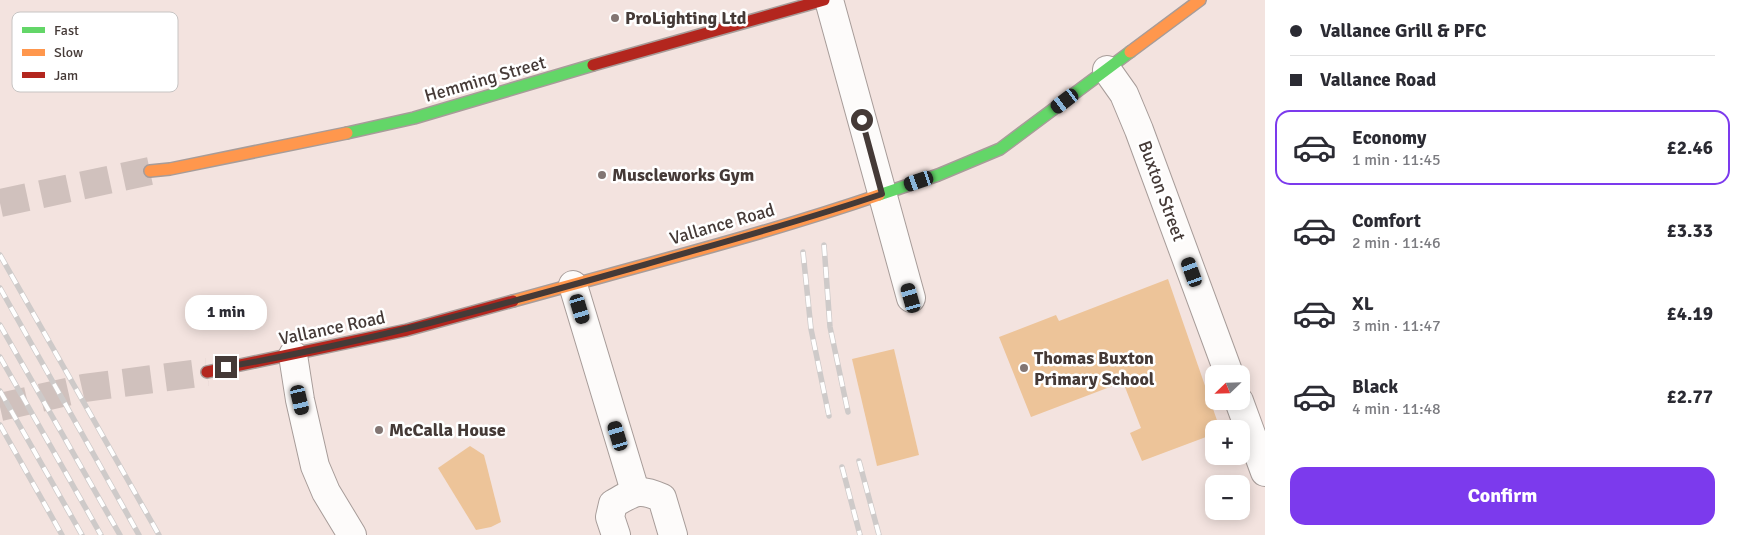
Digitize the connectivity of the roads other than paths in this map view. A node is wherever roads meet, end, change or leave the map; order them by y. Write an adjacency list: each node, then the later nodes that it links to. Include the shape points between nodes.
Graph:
1 (824, 0): 5 (main road, Hemming Street, via 414,118)
2 (829, 0): 6 (street)
3 (1200, 0): 4 (main road, Vallance Road)
4 (1107, 70): 6 (main road, Vallance Road, via 1000,149); 10 (street, Buxton Street, via 1124,94 1139,130)
5 (150, 172)
6 (882, 194): 7 (main road, Vallance Road); 8 (street)
7 (572, 285): 9 (main road, Vallance Road, via 407,330); 14 (street)
8 (911, 298)
9 (293, 356): 11 (main road, Vallance Road); 15 (street, via 319,480)
10 (1226, 365)
11 (206, 372)
12 (1242, 410): 13 (street)
13 (1265, 472)
14 (635, 491): 16 (street, via 614,504 610,517); 17 (street, via 662,498)
15 (352, 535)
16 (616, 535)
17 (673, 535)

